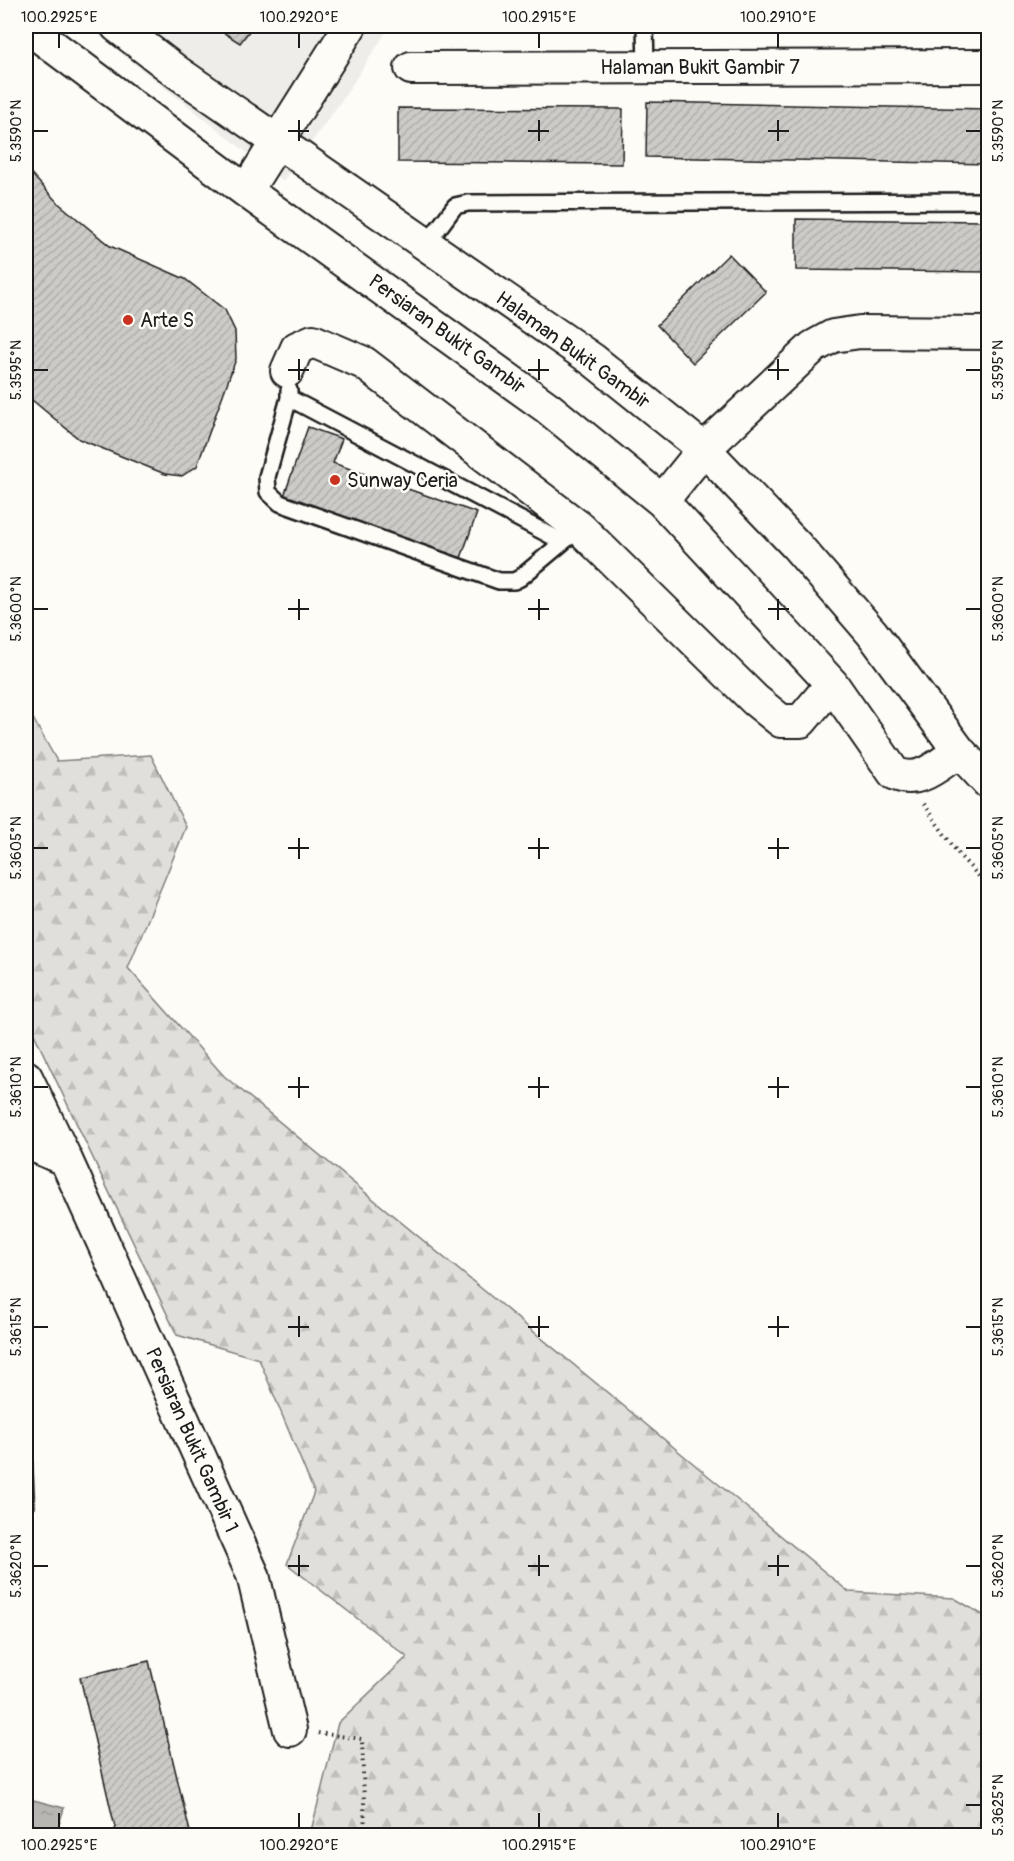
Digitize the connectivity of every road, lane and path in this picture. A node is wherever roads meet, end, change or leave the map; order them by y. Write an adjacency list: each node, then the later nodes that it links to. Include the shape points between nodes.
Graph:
1 (26, 26): 9 (street, Persiaran Bukit Gambir)
2 (117, 26): 8 (street, Halaman Bukit Gambir)
3 (350, 26): 8 (street)
4 (645, 26): 6 (lane)
5 (988, 66): 6 (street, Halaman Bukit Gambir 7)
6 (645, 67): 7 (street, Halaman Bukit Gambir 7)
7 (411, 68)
8 (277, 141): 9 (street); 11 (street, Halaman Bukit Gambir)
9 (246, 191): 15 (street, Persiaran Bukit Gambir, via 548,408)
10 (988, 201): 11 (lane, via 468,202 455,206)
11 (426, 245): 14 (street, Halaman Bukit Gambir, via 593,360)
12 (988, 333): 14 (street, via 860,332 833,336 813,346)
13 (288, 384): 16 (lane); 16 (street, via 297,348 313,341 364,363); 16 (lane, via 267,477 268,492 280,503 499,581 520,578)
14 (704, 449): 15 (street); 18 (street, Halaman Bukit Gambir, via 796,545 872,633)
15 (662, 501): 17 (street, Persiaran Bukit Gambir)
16 (571, 535): 17 (street, via 781,721 801,721)
17 (832, 684): 19 (street, Persiaran Bukit Gambir, via 894,773)
18 (960, 751): 19 (street, via 918,777); 20 (street, Halaman Bukit Gambir)
19 (905, 779): 21 (path, via 960,856)
20 (988, 782)
21 (988, 886)
22 (26, 1077): 24 (street, Persiaran Bukit Gambir 1)
23 (26, 1142): 24 (street)
24 (66, 1160): 25 (street, Persiaran Bukit Gambir 1, via 253,1575)
25 (290, 1730): 26 (path, via 362,1739)
26 (365, 1836)

